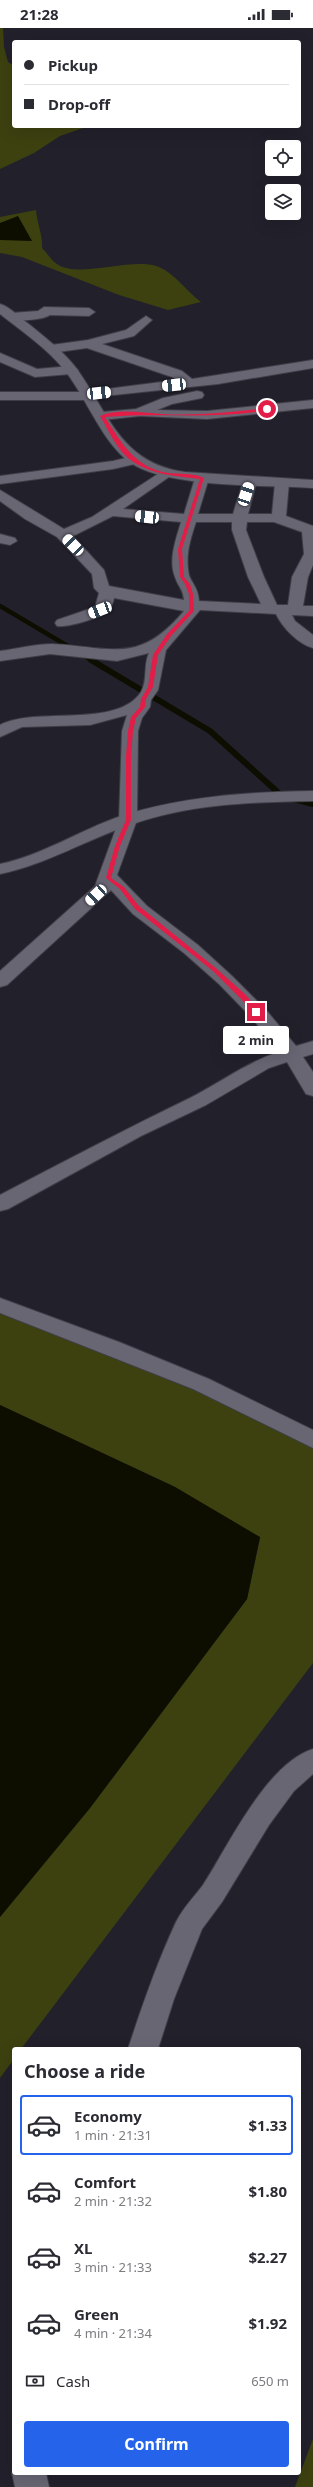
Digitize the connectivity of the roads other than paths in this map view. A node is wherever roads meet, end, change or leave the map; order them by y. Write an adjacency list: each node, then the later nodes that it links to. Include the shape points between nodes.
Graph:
1 (89, 312): 2 (street, via 70,310 44,311 44,314)
2 (5, 314): 5 (street)
3 (146, 320): 4 (street, via 130,333)
4 (88, 344): 5 (street); 11 (street, via 177,374)
5 (51, 349): 9 (street)
6 (0, 357): 9 (street, via 40,374)
7 (313, 364): 8 (street)
8 (293, 368): 10 (street); 11 (street)
9 (71, 370): 12 (street)
10 (308, 377): 15 (street, via 184,397)
11 (189, 383): 12 (street)
12 (88, 395): 13 (street); 16 (street)
13 (0, 396)
14 (313, 404): 15 (street, via 221,415 162,416)
15 (138, 413): 16 (street)
16 (102, 416): 17 (street, via 123,449)
17 (134, 460): 18 (street); 20 (street)
18 (164, 474): 19 (street); 25 (street)
19 (202, 478): 21 (street); 26 (street)
20 (0, 480)
21 (250, 481): 22 (street); 28 (street)
22 (282, 483): 23 (street); 27 (street, via 280,514)
23 (313, 484)
24 (0, 494): 30 (street, via 30,516)
25 (108, 511): 26 (street, via 147,517); 30 (street, via 73,532)
26 (190, 518): 28 (street); 33 (street, via 180,549 182,577 188,584)
27 (276, 518): 28 (street); 29 (street)
28 (239, 520): 34 (street, via 239,530 244,544)
29 (311, 531): 31 (street)
30 (62, 534): 32 (street, via 94,566 102,588)
31 (312, 554): 34 (street)
32 (107, 592): 33 (street); 36 (street, via 105,604 100,610)
33 (193, 605): 34 (street); 37 (street, via 188,616)
34 (282, 609): 35 (street); 38 (street, via 288,623)
35 (313, 611)
36 (64, 623)
37 (165, 642): 39 (street, via 117,656 50,649); 40 (street, via 155,655 151,687)
38 (313, 643)
39 (0, 656)
40 (143, 699): 41 (street, via 125,711 108,716); 43 (street, via 142,707 134,717 130,731)
41 (3, 727)
42 (313, 796): 43 (street, via 223,801)
43 (128, 820): 44 (street, via 22,865); 45 (street)
44 (0, 869)
45 (109, 878): 46 (street, via 103,888); 48 (street, via 122,888 137,907 190,948 245,997)
46 (0, 981)
47 (313, 1047): 48 (street)
48 (290, 1054): 49 (street); 50 (street, via 262,1064 199,1101 134,1132)
49 (313, 1090)
50 (0, 1204)
51 (0, 1306): 52 (street, via 202,1384)
52 (313, 1440)
53 (313, 1759): 54 (street, via 284,1783 259,1817 212,1894 190,1923 159,1999)
54 (144, 2047)
55 (29, 2475): 56 (street)
56 (32, 2487)

